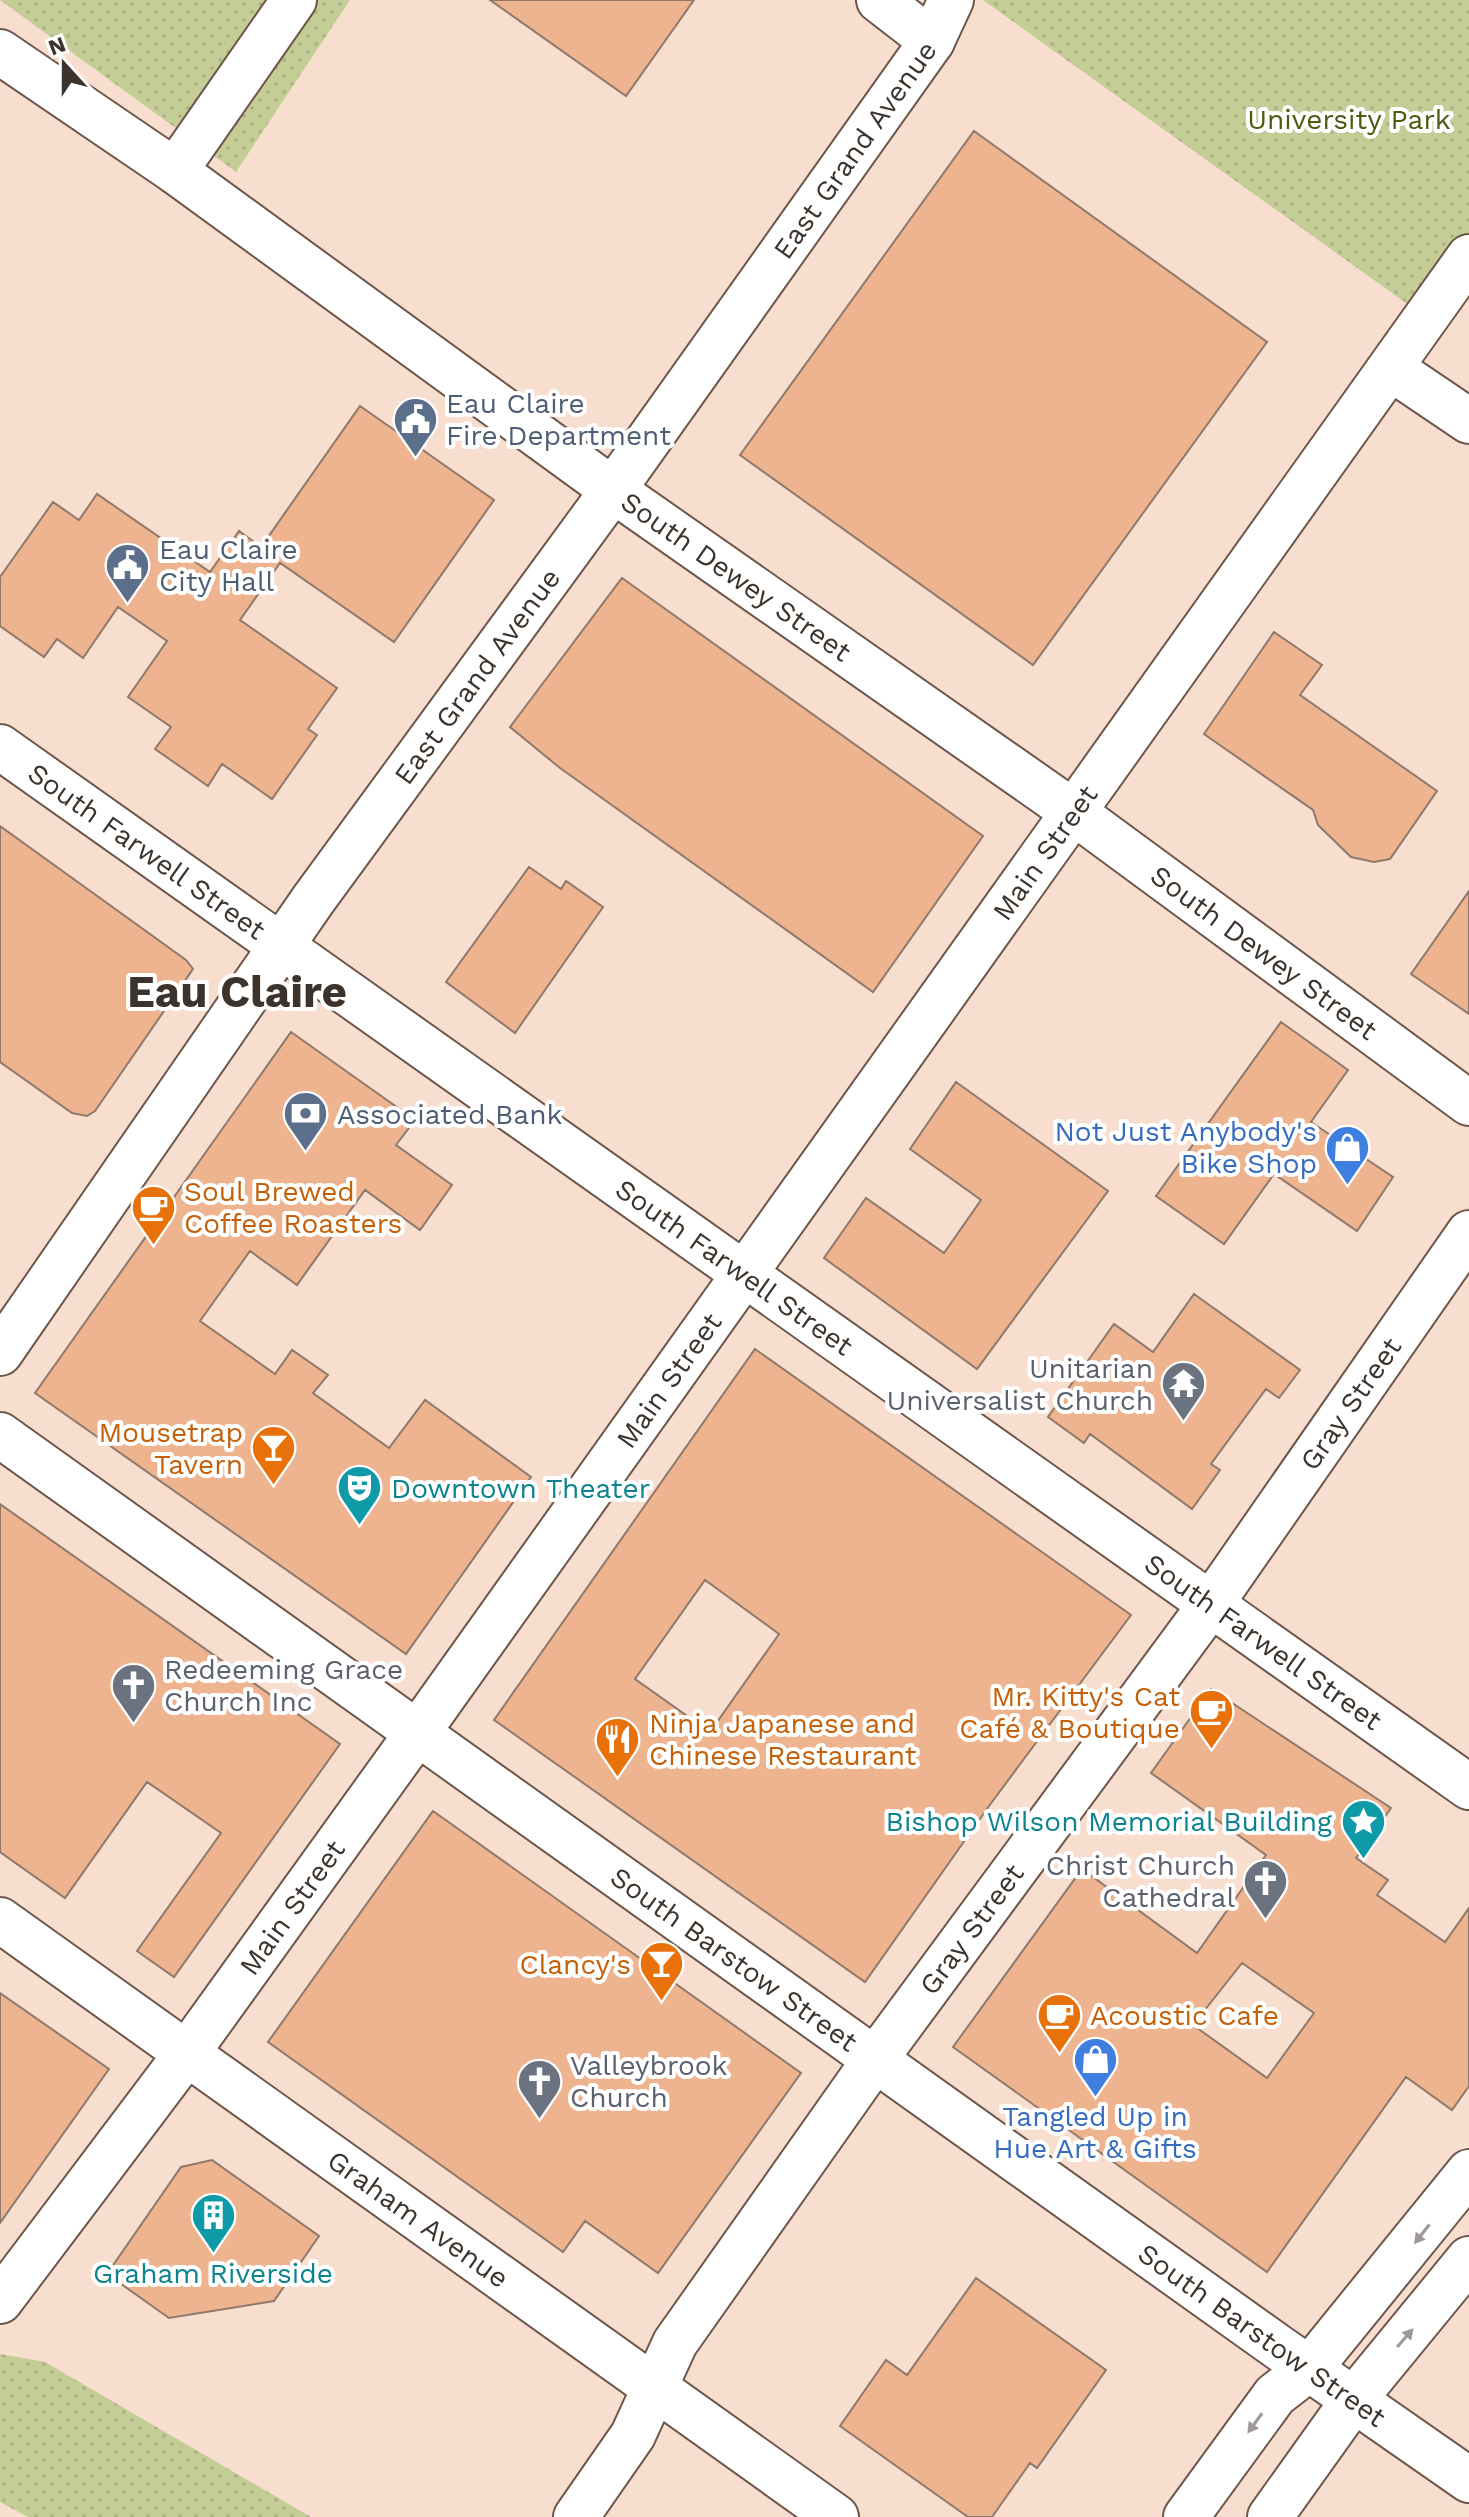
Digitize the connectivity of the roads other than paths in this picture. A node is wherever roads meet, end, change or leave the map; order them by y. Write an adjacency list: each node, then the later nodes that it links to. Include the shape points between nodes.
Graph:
1 (294, 0): 6 (street)
2 (879, 0): 4 (street)
3 (951, 0): 4 (street, East Grand Avenue)
4 (932, 41): 10 (street, East Grand Avenue)
5 (0, 52): 6 (street, South Dewey Street)
6 (175, 171): 10 (street, South Dewey Street)
7 (1469, 257): 8 (street, Main Street)
8 (1392, 369): 9 (street); 12 (street, Main Street)
9 (1469, 421)
10 (613, 490): 12 (street, South Dewey Street); 13 (street, East Grand Avenue)
11 (0, 747): 13 (street, South Farwell Street)
12 (1072, 811): 14 (street, South Dewey Street); 16 (street, Main Street)
13 (279, 948): 16 (street, South Farwell Street); 17 (street, East Grand Avenue)
14 (1469, 1103)
15 (1469, 1233): 19 (street, Gray Street)
16 (743, 1271): 19 (street, South Farwell Street); 20 (street, Main Street)
17 (0, 1353)
18 (0, 1435): 20 (street, South Barstow Street)
19 (1211, 1604): 21 (street, South Farwell Street); 24 (street, Gray Street)
20 (418, 1732): 23 (street, Main Street); 24 (street, South Barstow Street)
21 (1469, 1787)
22 (0, 1920): 23 (street, Graham Avenue)
23 (187, 2053): 27 (street, Main Street); 29 (street, Graham Avenue)
24 (876, 2058): 28 (street, South Barstow Street); 29 (street, Gray Street, via 675,2343)
25 (1469, 2172): 28 (street, one-way to 28)
26 (1469, 2259): 30 (street, one-way to 26)
27 (0, 2301)
28 (1310, 2368): 30 (street, South Barstow Street); 34 (street, one-way to 34, via 1275,2395)
29 (655, 2388): 32 (street, Gray Street, via 633,2435); 33 (street, Graham Avenue)
30 (1355, 2398): 31 (street, South Barstow Street); 35 (street)
31 (1469, 2480)
32 (576, 2517)
33 (836, 2517)
34 (1186, 2517)
35 (1270, 2517)

